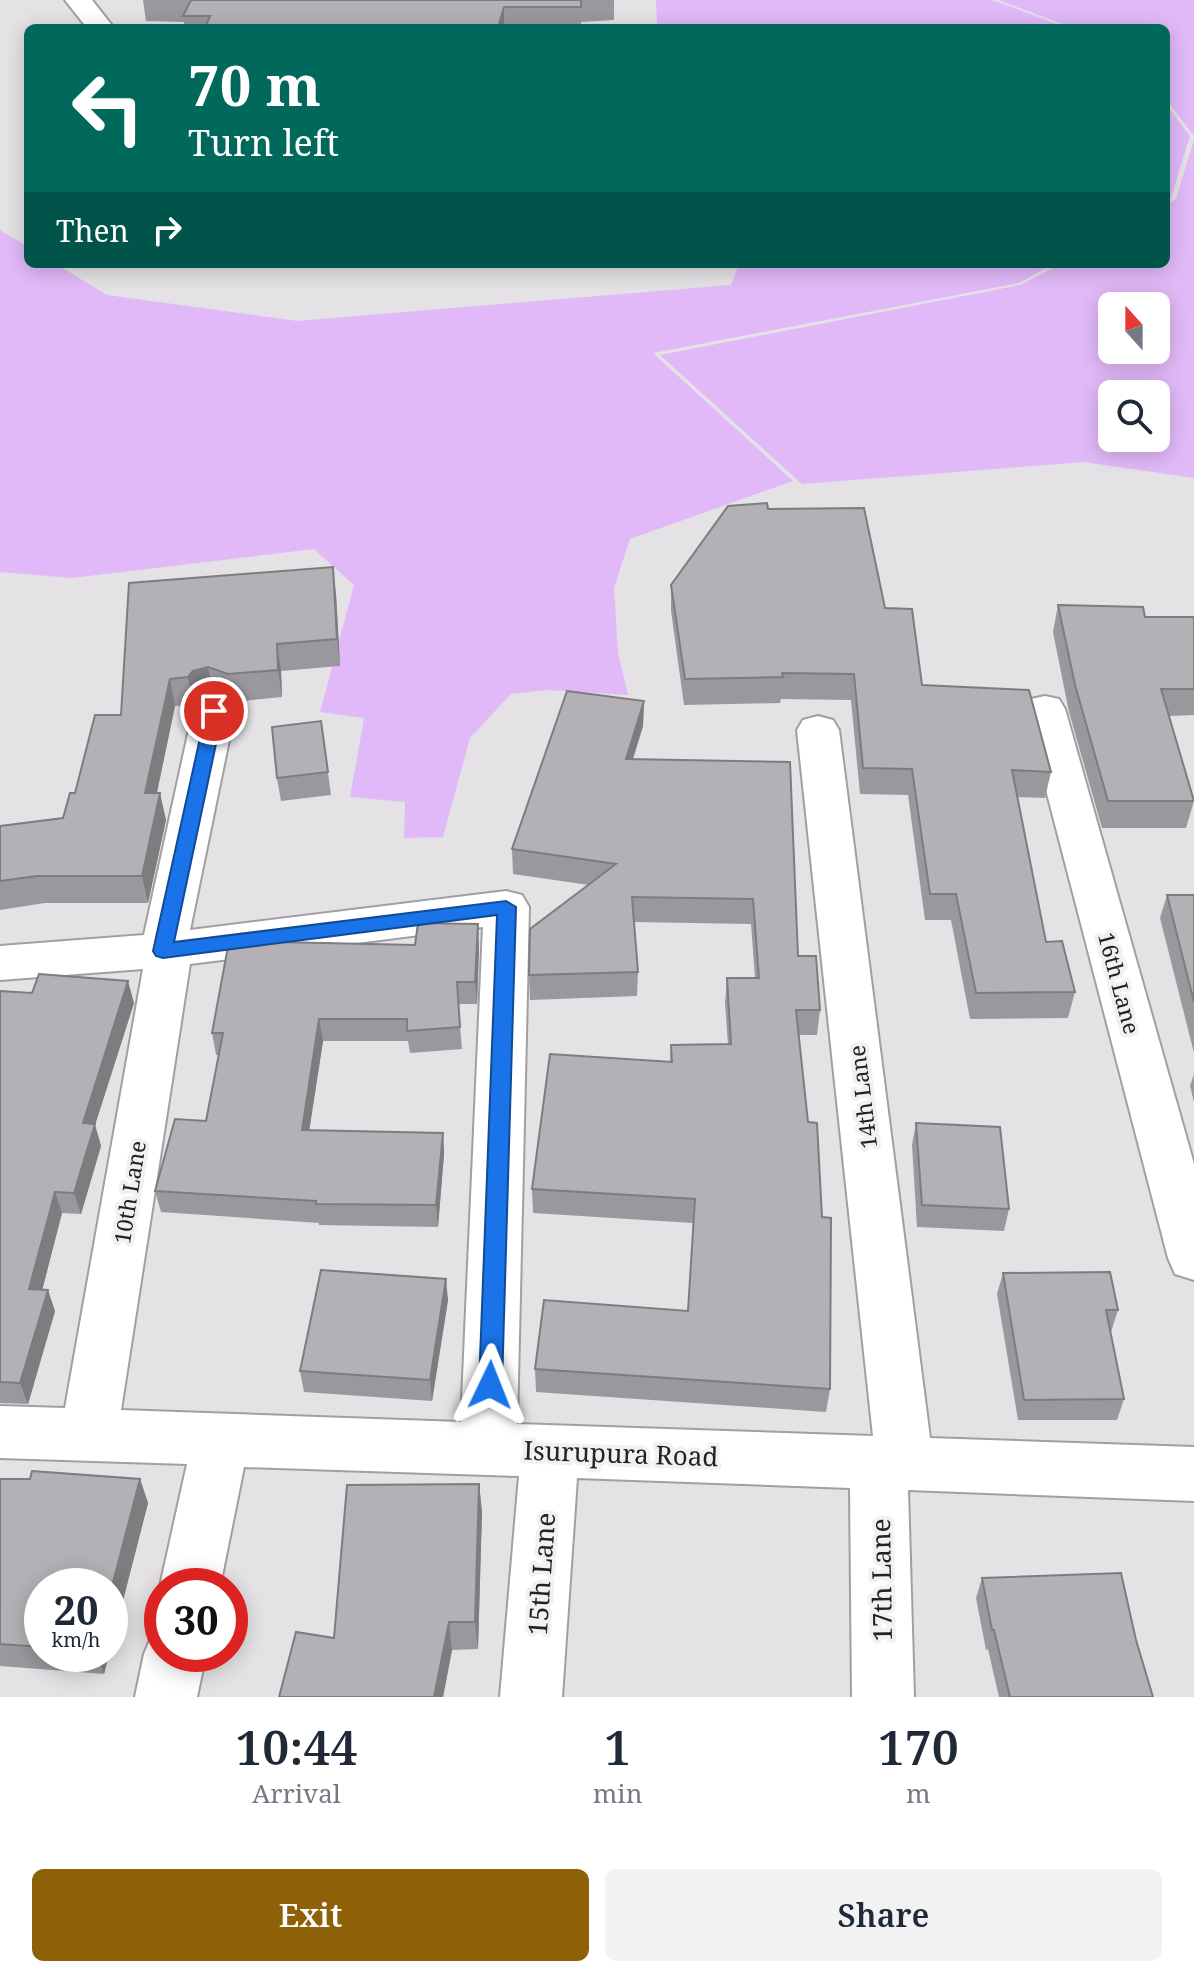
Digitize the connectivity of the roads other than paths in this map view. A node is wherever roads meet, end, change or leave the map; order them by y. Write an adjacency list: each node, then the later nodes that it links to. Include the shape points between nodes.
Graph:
1 (78, 0): 2 (street)
2 (98, 24)
3 (1045, 709): 8 (street, 16th Lane)
4 (214, 711): 6 (street, 10th Lane)
5 (818, 730): 14 (street, 14th Lane)
6 (166, 950): 7 (street); 10 (street, 10th Lane); 12 (street, via 506,907)
7 (0, 963)
8 (1194, 1258)
9 (0, 1432): 10 (street, Isurupura Road)
10 (89, 1435): 11 (street, Isurupura Road)
11 (221, 1440): 12 (street, Isurupura Road); 16 (street)
12 (488, 1449): 13 (street, Isurupura Road)
13 (550, 1451): 14 (street, Isurupura Road); 19 (street, 15th Lane)
14 (892, 1463): 15 (street, Isurupura Road); 20 (street, 17th Lane)
15 (1193, 1481)
16 (194, 1568)
17 (171, 1672): 18 (street)
18 (166, 1697)
19 (531, 1697)
20 (883, 1697)

